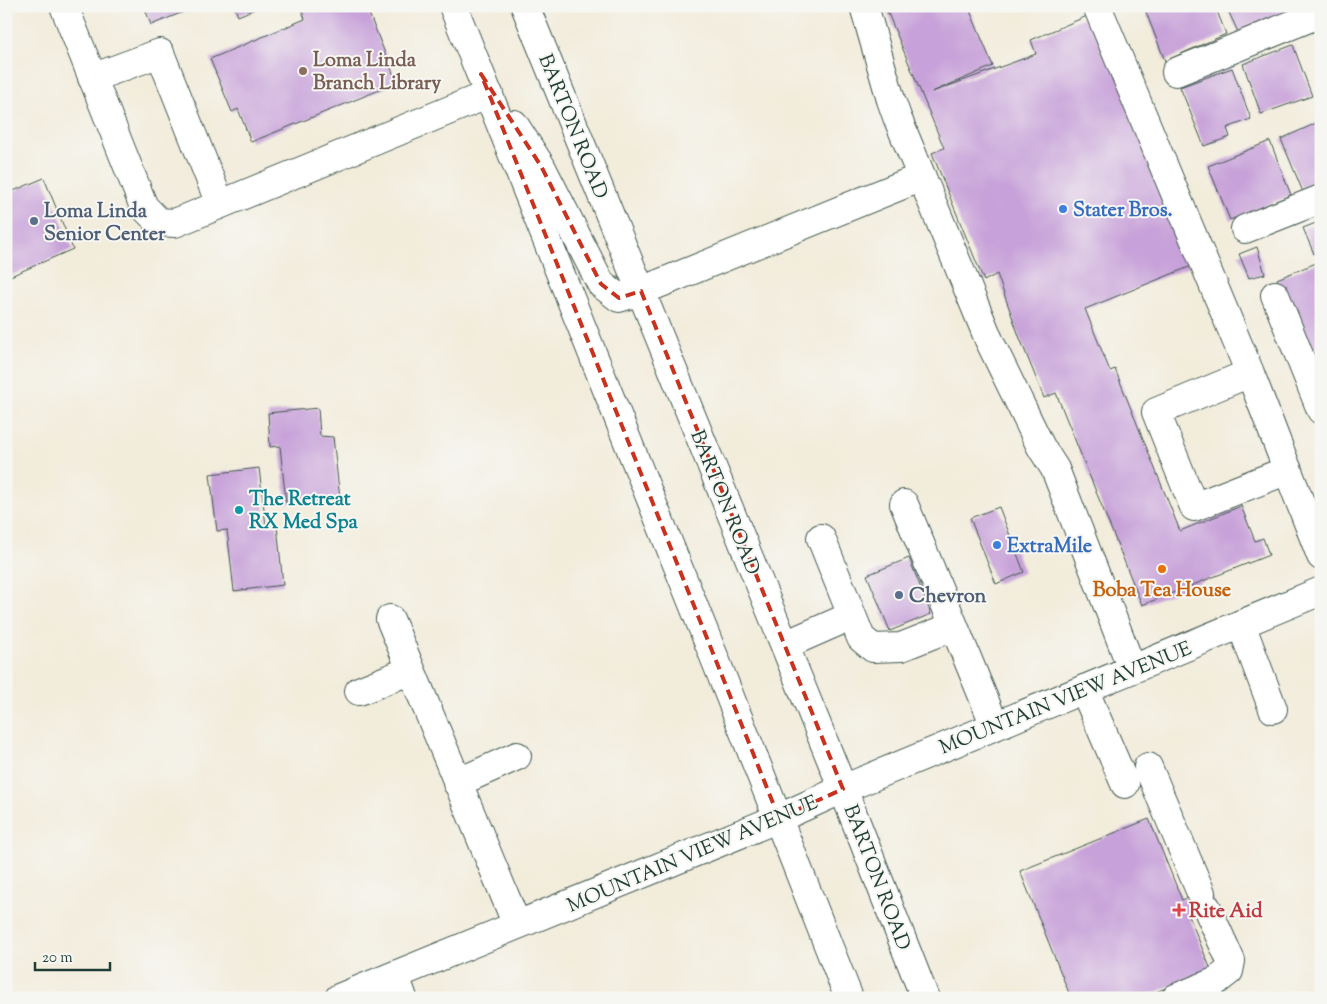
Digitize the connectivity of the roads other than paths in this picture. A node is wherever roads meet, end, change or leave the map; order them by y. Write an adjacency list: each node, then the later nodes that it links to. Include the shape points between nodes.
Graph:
1 (64, 6): 8 (main road)
2 (453, 6): 9 (main road)
3 (525, 6): 14 (main road, BARTON ROAD)
4 (864, 6): 10 (main road, via 890,100)
5 (1097, 6): 16 (main road)
6 (1321, 13): 7 (main road)
7 (1176, 72)
8 (92, 78): 12 (main road, via 144,207 160,222 175,222); 12 (main road, via 160,53)
9 (485, 84): 12 (main road); 14 (main road, via 541,166 601,284 619,298); 39 (main road)
10 (922, 177): 14 (main road); 28 (main road, via 989,340 1055,469)
11 (1321, 199): 13 (main road)
12 (220, 204)
13 (1246, 229)
14 (641, 291): 27 (main road, BARTON ROAD)
15 (1275, 295): 17 (main road)
16 (1250, 373): 18 (main road); 18 (main road, via 1156,412 1194,507)
17 (1321, 410)
18 (1288, 470): 21 (main road)
19 (904, 504): 26 (main road)
20 (821, 538): 23 (main road)
21 (1321, 556)
22 (1321, 591): 25 (main road, MOUNTAIN VIEW AVENUE)
23 (852, 616): 26 (main road, via 860,638 873,648 901,647); 27 (main road)
24 (390, 619): 29 (main road)
25 (1241, 624): 28 (main road, MOUNTAIN VIEW AVENUE); 32 (main road)
26 (954, 626): 33 (main road)
27 (785, 645): 38 (main road, BARTON ROAD)
28 (1132, 669): 30 (main road, MOUNTAIN VIEW AVENUE)
29 (411, 670): 31 (main road); 36 (main road)
30 (1084, 689): 33 (main road, MOUNTAIN VIEW AVENUE); 37 (main road)
31 (359, 691)
32 (1273, 709)
33 (995, 726): 38 (main road, MOUNTAIN VIEW AVENUE)
34 (517, 756): 36 (main road)
35 (1148, 767): 45 (main road, via 1231,961 1229,971 1214,982)
36 (457, 782): 40 (main road)
37 (1125, 784)
38 (843, 789): 39 (main road, MOUNTAIN VIEW AVENUE); 44 (main road, BARTON ROAD)
39 (779, 818): 40 (main road, MOUNTAIN VIEW AVENUE); 43 (main road)
40 (516, 926): 41 (main road, MOUNTAIN VIEW AVENUE)
41 (399, 986): 42 (main road, MOUNTAIN VIEW AVENUE)
42 (339, 998)
43 (849, 998)
44 (925, 998)
45 (1176, 998)

